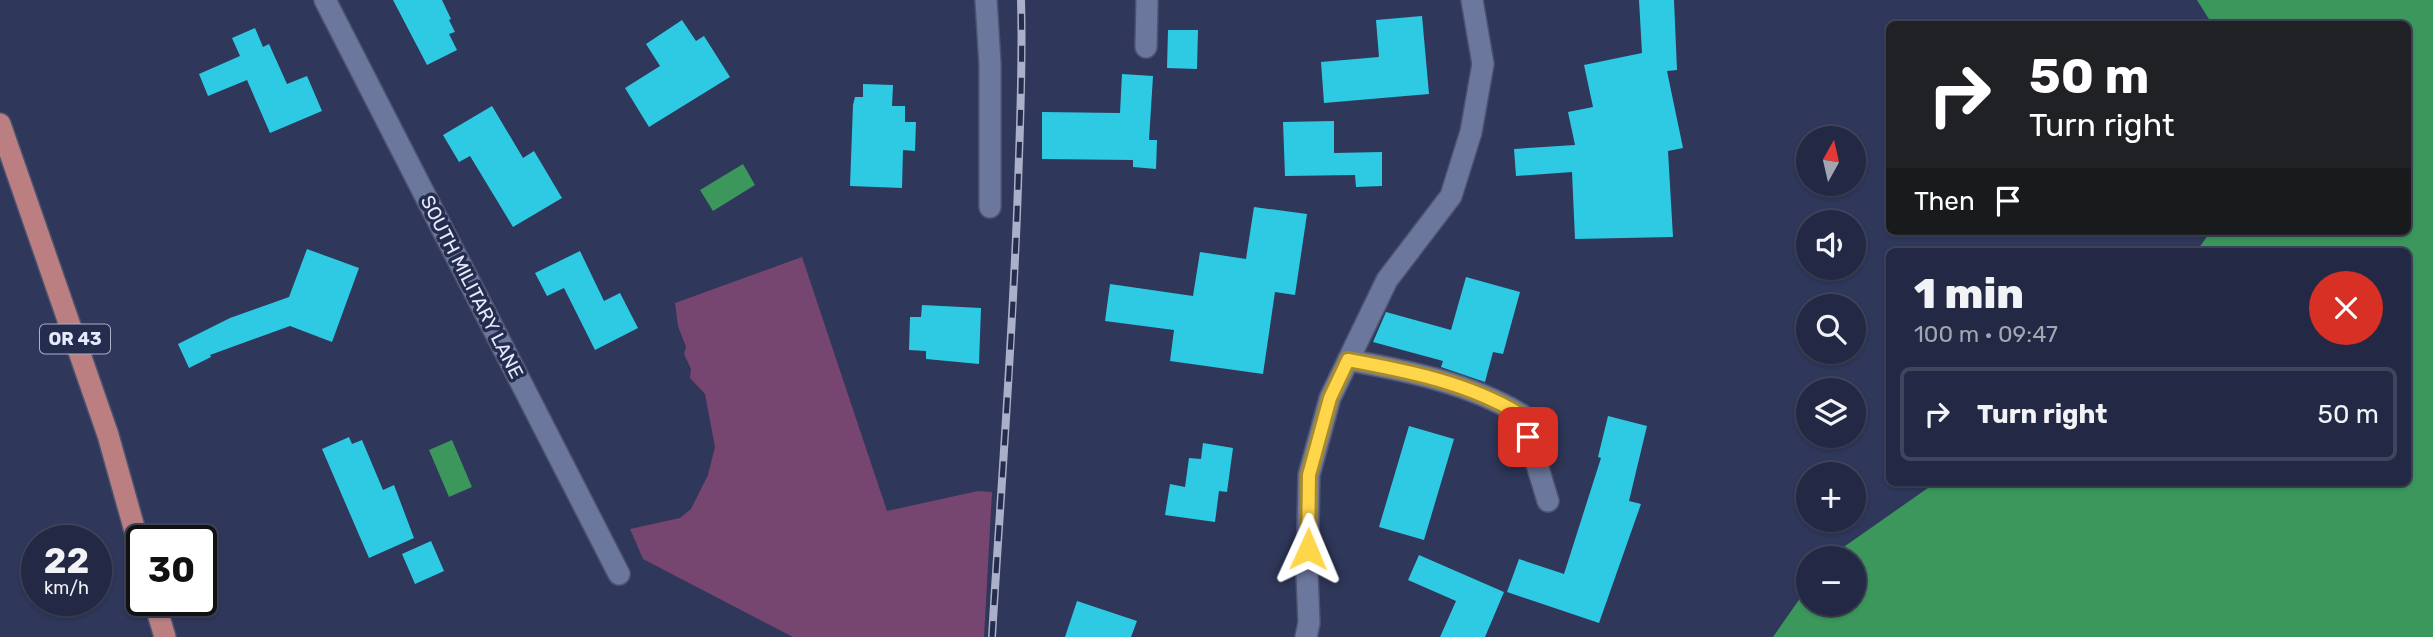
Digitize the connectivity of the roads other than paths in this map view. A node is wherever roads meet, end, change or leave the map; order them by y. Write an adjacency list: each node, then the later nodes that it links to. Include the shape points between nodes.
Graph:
1 (325, 0): 11 (street, SOUTH MILITARY LANE)
2 (986, 0): 7 (street)
3 (1147, 0): 5 (street)
4 (1472, 0): 8 (street, via 1483,64 1471,132 1451,195 1387,280)
5 (1146, 47)
6 (0, 124): 10 (main road, OR 43, via 107,435)
7 (990, 206)
8 (1348, 360): 9 (street, via 1413,372 1496,399 1521,415); 14 (street, via 1330,398 1309,475)
9 (1548, 501)
10 (133, 525)
11 (619, 574)
12 (159, 616): 13 (main road)
13 (165, 637)
14 (1306, 637)

